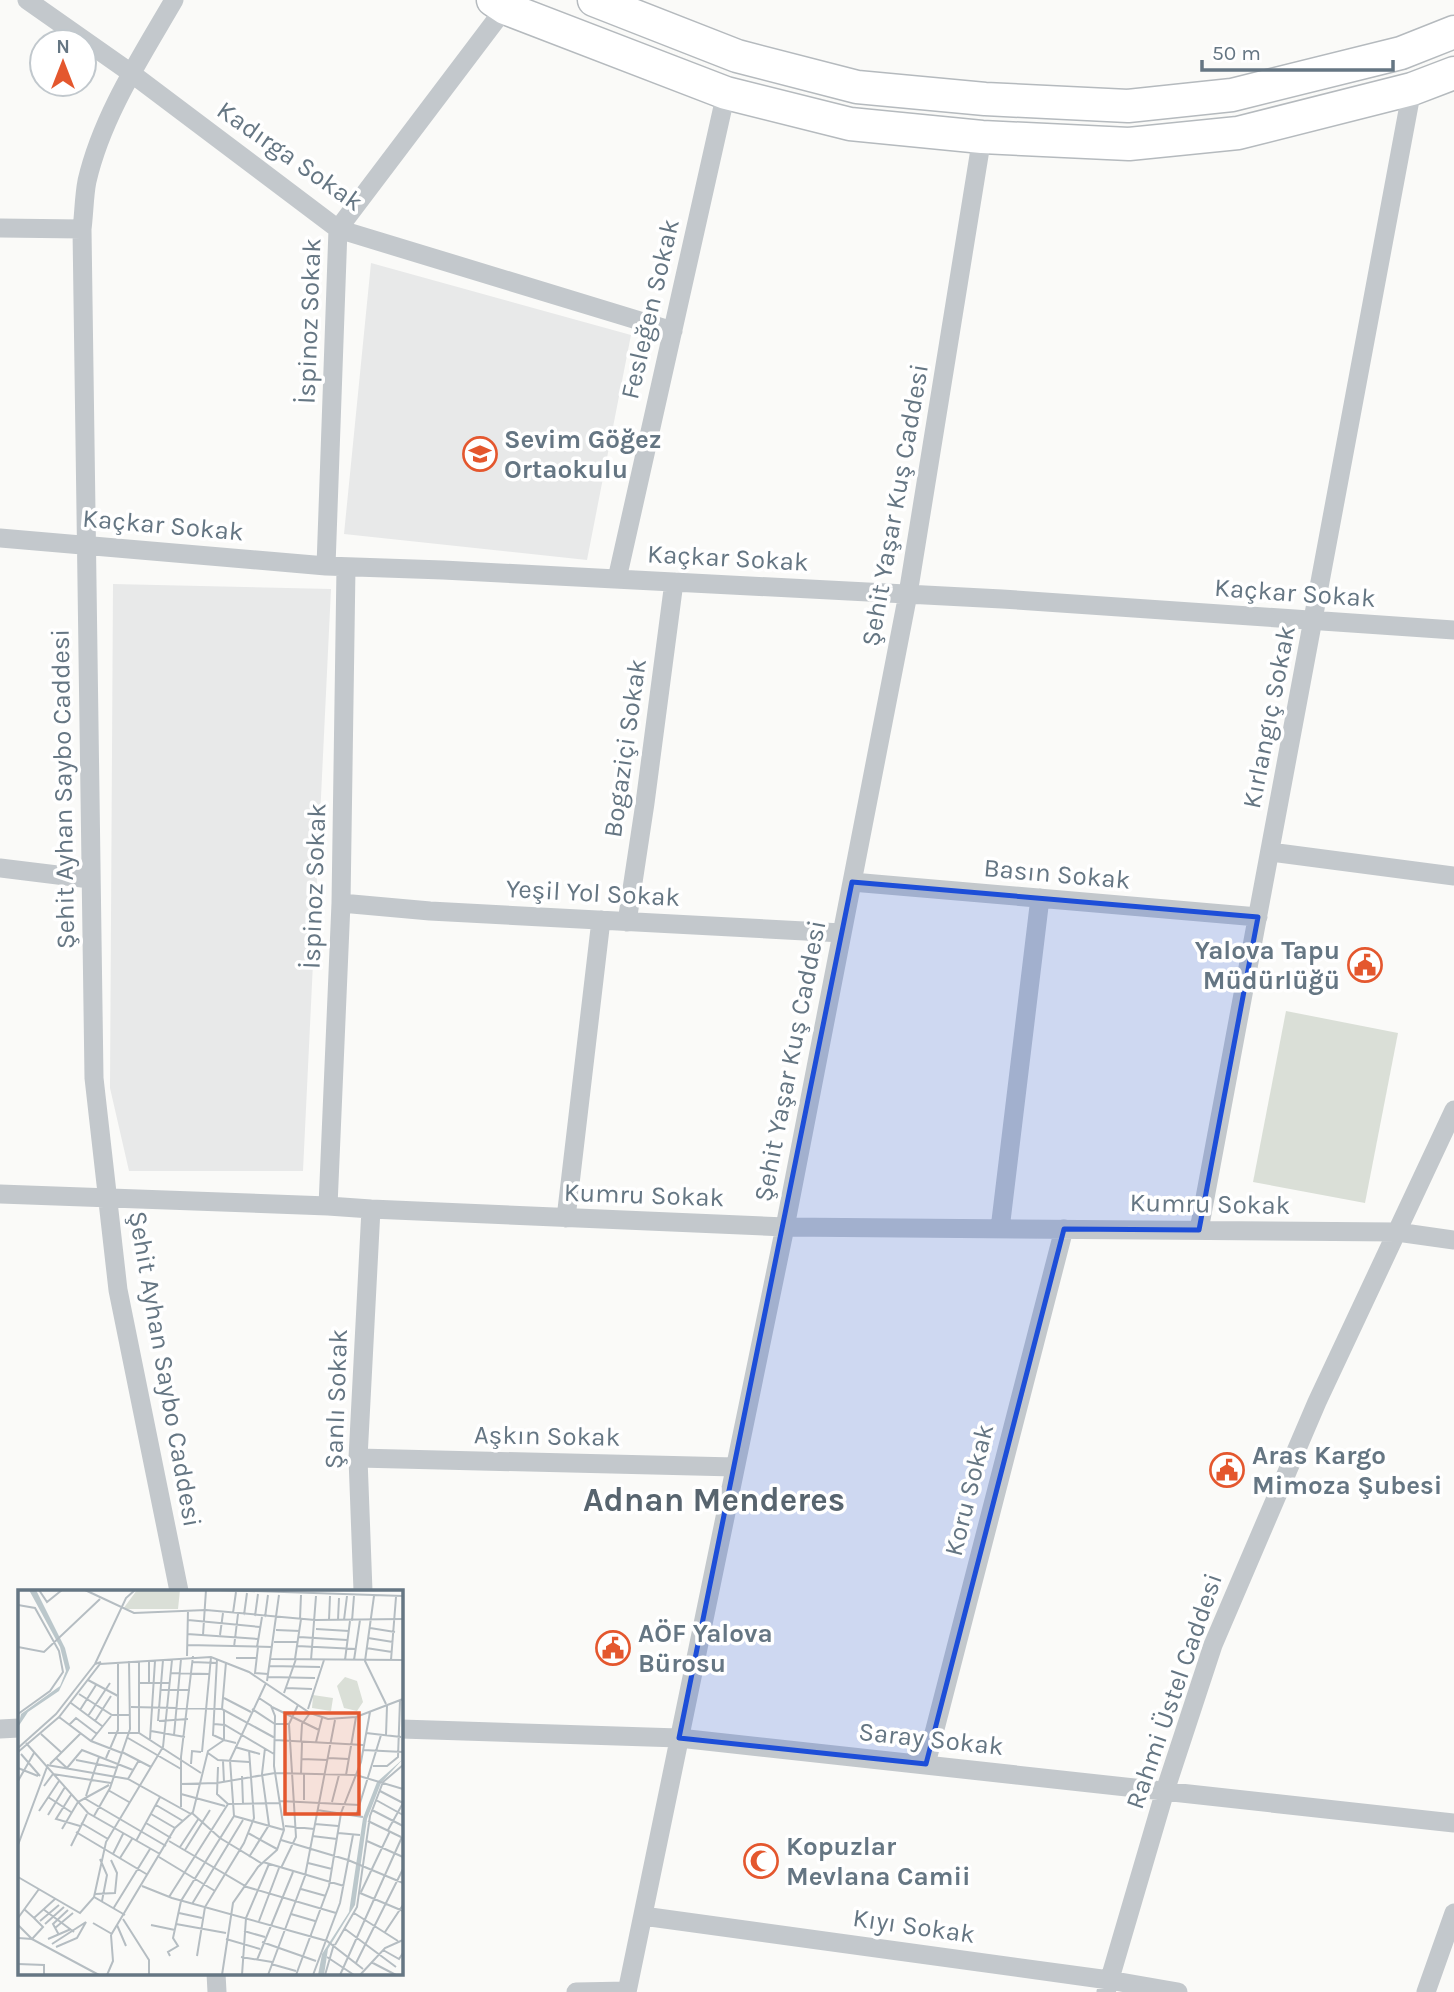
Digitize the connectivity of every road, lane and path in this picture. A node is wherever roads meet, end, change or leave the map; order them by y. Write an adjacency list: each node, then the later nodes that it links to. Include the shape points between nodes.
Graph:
1 (27, 0): 6 (street, Kadırga Sokak)
2 (174, 0): 6 (street, Şehit Ayhan Saybo Caddesi)
3 (594, 0): 10 (main road, via 737,56 843,84)
4 (499, 4): 9 (main road); 14 (street, İspinoz Sokak)
5 (1454, 32): 10 (main road, via 1401,53 1232,95 1128,106)
6 (131, 73): 13 (street, Şehit Ayhan Saybo Caddesi, via 103,132 87,182); 14 (street, Kadırga Sokak)
7 (1454, 73): 8 (main road)
8 (1412, 89): 11 (main road, via 1238,133 1129,144); 23 (street, Kırlangıç Sokak)
9 (726, 93): 11 (main road, via 850,124); 15 (street, Fesleğen Sokak)
10 (985, 99): 11 (main road)
11 (982, 136): 22 (street, Şehit Yaşar Kuş Caddesi)
12 (0, 228): 13 (street)
13 (82, 229): 17 (street, Şehit Ayhan Saybo Caddesi)
14 (338, 229): 15 (street, Kadırga Sokak); 18 (street, İspinoz Sokak)
15 (673, 331): 20 (street, Fesleğen Sokak)
16 (0, 538): 17 (street, Kaçkar Sokak)
17 (88, 544): 18 (street, Kaçkar Sokak); 28 (street, Şehit Ayhan Saybo Caddesi)
18 (326, 566): 19 (street, Kaçkar Sokak)
19 (346, 567): 20 (street, Kaçkar Sokak); 31 (street, İspinoz Sokak)
20 (617, 579): 21 (street, Kaçkar Sokak)
21 (674, 582): 22 (street, Kaçkar Sokak); 34 (street, Bogaziçi Sokak)
22 (908, 594): 23 (street, Kaçkar Sokak); 29 (street, Şehit Yaşar Kuş Caddesi)
23 (1314, 620): 24 (street, Kaçkar Sokak); 25 (street, Kırlangıç Sokak)
24 (1454, 631)
25 (1270, 852): 27 (street); 32 (street, Kırlangıç Sokak)
26 (0, 868): 28 (street)
27 (1454, 876)
28 (90, 879): 38 (street, Şehit Ayhan Saybo Caddesi, via 94,1078)
29 (852, 882): 30 (street, Basın Sokak); 35 (street, Şehit Yaşar Kuş Caddesi)
30 (1040, 898): 32 (street, Basın Sokak); 43 (street)
31 (341, 903): 33 (street, Yeşil Yol Sokak); 39 (street, İspinoz Sokak)
32 (1258, 917): 45 (street, Kırlangıç Sokak)
33 (601, 920): 34 (street, Yeşil Yol Sokak); 41 (street)
34 (626, 922): 35 (street, Yeşil Yol Sokak)
35 (842, 933): 42 (street, Şehit Yaşar Kuş Caddesi)
36 (1454, 1110): 46 (street, Rahmi Üstel Caddesi)
37 (0, 1195): 38 (street, Kumru Sokak)
38 (107, 1198): 39 (street, Kumru Sokak); 50 (street, Şehit Ayhan Saybo Caddesi, via 118,1290)
39 (328, 1206): 40 (street, Kumru Sokak)
40 (370, 1209): 41 (street, Kumru Sokak); 48 (street, Şanlı Sokak)
41 (566, 1218): 42 (street, Kumru Sokak)
42 (785, 1227): 43 (street, Kumru Sokak); 49 (street, Şehit Yaşar Kuş Caddesi)
43 (1000, 1229): 44 (street, Kumru Sokak)
44 (1063, 1229): 45 (street, Kumru Sokak); 56 (street, Koru Sokak)
45 (1199, 1230): 46 (street, Kumru Sokak)
46 (1397, 1232): 47 (street, Kumru Sokak); 57 (street, Rahmi Üstel Caddesi, via 1317,1402 1213,1645)
47 (1454, 1240)
48 (358, 1458): 49 (street, Aşkın Sokak); 51 (street, Şanlı Sokak)
49 (735, 1467): 55 (street, Şehit Yaşar Kuş Caddesi)
50 (179, 1590)
51 (363, 1590)
52 (18, 1728): 53 (street)
53 (0, 1729)
54 (402, 1729): 55 (street, Saray Sokak)
55 (679, 1738): 56 (street, Saray Sokak); 60 (street, Şehit Yaşar Kuş Caddesi)
56 (926, 1765): 57 (street, Saray Sokak)
57 (1165, 1791): 58 (street, Saray Sokak); 62 (street, Rahmi Üstel Caddesi)
58 (1454, 1823)
59 (1454, 1913): 67 (street)
60 (643, 1916): 62 (street, Kıyı Sokak); 65 (street, Şehit Yaşar Kuş Caddesi)
61 (216, 1974): 63 (street)
62 (1107, 1986): 66 (street, Kıyı Sokak)
63 (217, 1992)
64 (576, 1992): 65 (street)
65 (627, 1992)
66 (1178, 1992)
67 (1426, 1992)

